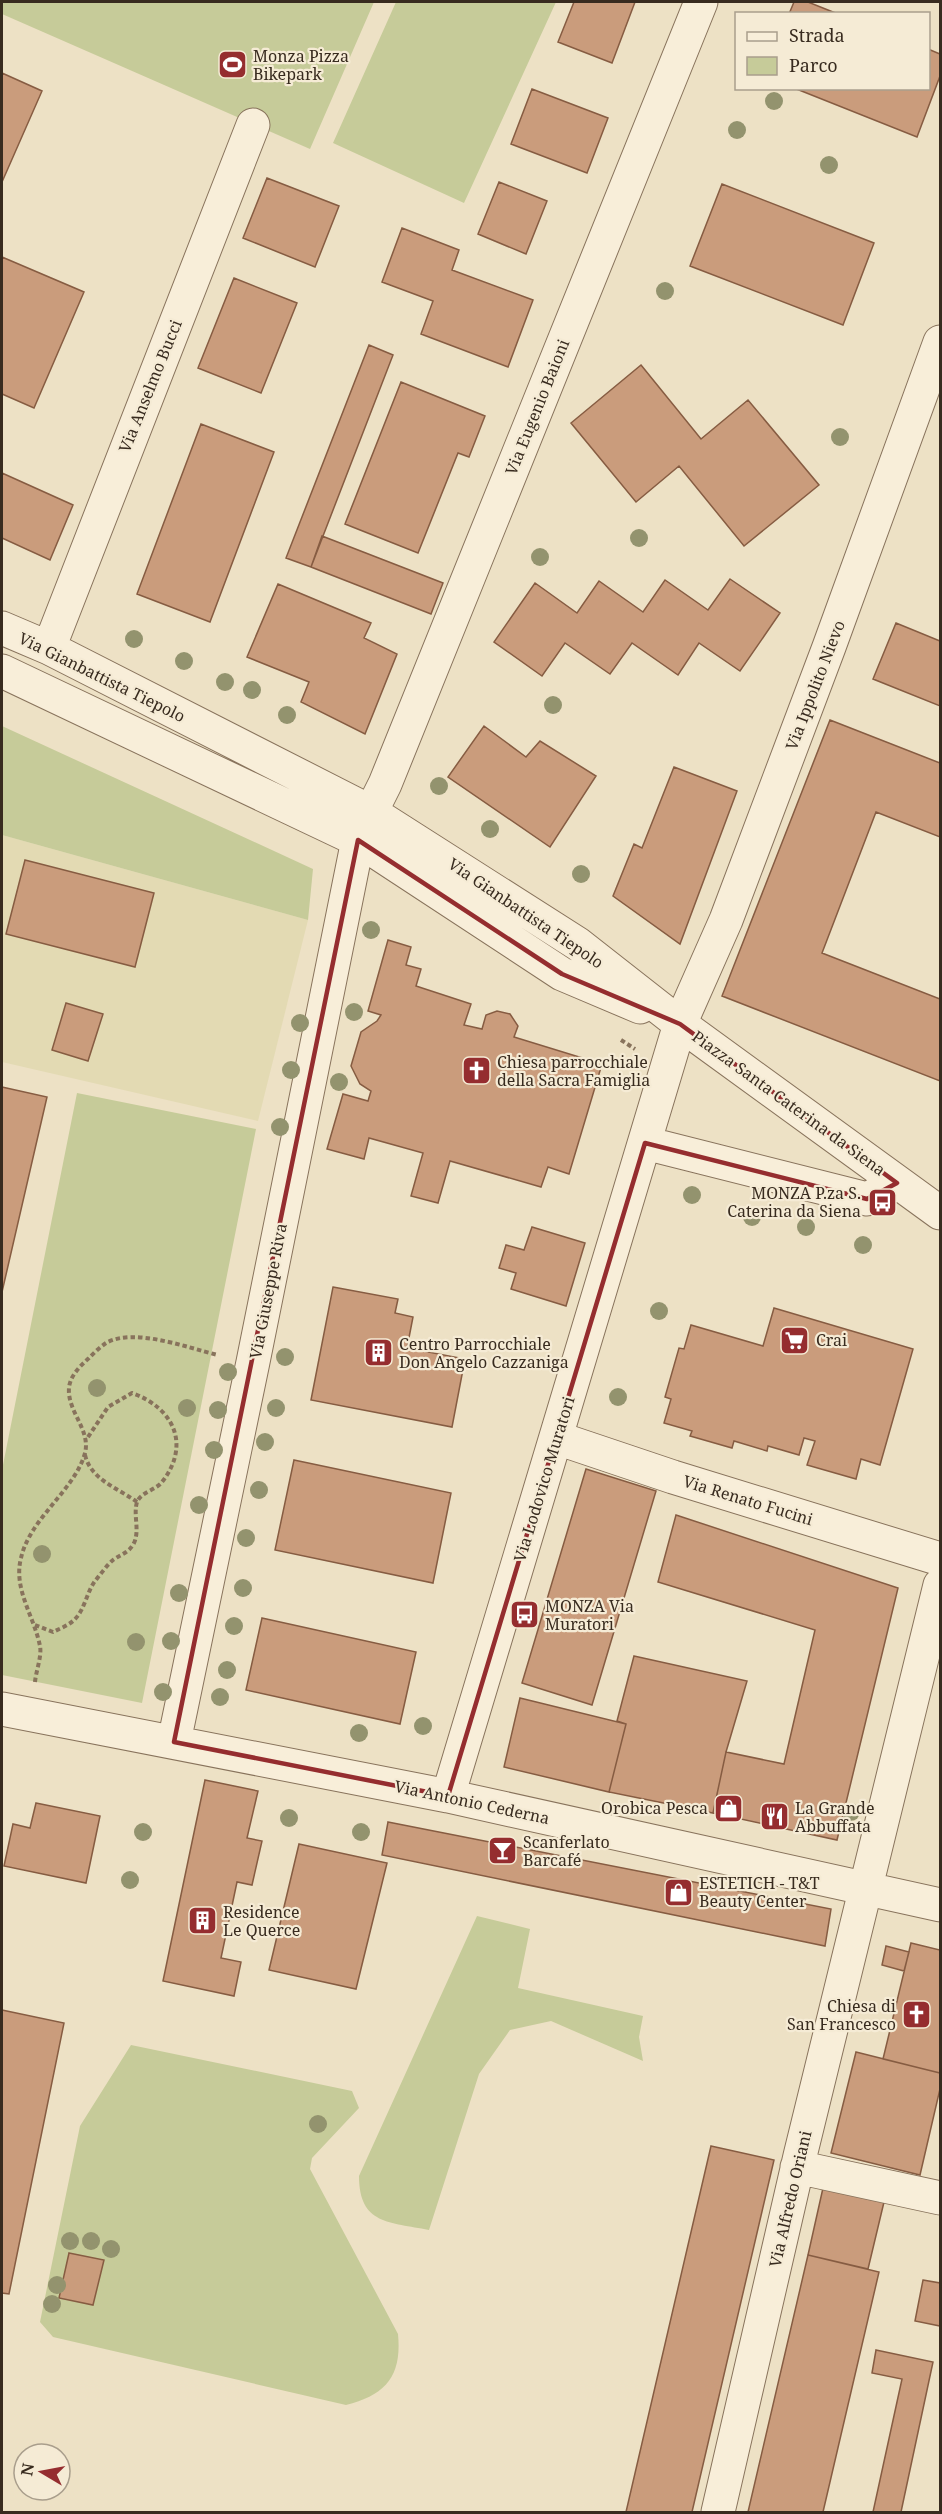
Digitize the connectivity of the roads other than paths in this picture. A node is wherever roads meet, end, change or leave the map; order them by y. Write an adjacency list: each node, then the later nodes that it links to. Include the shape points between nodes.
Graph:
1 (701, 2): 7 (street, Via Eugenio Baioni, via 390,773)
2 (253, 125): 5 (street, Via Anselmo Bucci)
3 (940, 342): 8 (street, Via Ippolito Nievo, via 726,920)
4 (2, 628): 5 (street, Via Gianbattista Tiepolo)
5 (49, 648): 7 (street, Via Gianbattista Tiepolo)
6 (2, 671): 7 (street, Via Gianbattista Tiepolo)
7 (365, 826): 8 (street, Via Gianbattista Tiepolo, via 578,945); 16 (street, Via Giuseppe Riva)
8 (680, 1024): 9 (street, Via Lodovico Muratori); 10 (street, Piazza Santa Caterina da Siena)
9 (645, 1143): 10 (street, Piazza Santa Caterina da Siena, via 867,1199); 12 (street, Via Lodovico Muratori)
10 (897, 1183): 11 (street, Piazza Santa Caterina da Siena)
11 (940, 1213)
12 (557, 1438): 13 (street, Via Renato Fucini); 17 (street, Via Lodovico Muratori)
13 (940, 1559)
14 (940, 1585): 18 (street, Via Alfredo Oriani)
15 (2, 1709): 16 (street, Via Antonio Cederna)
16 (174, 1742): 17 (street, Via Antonio Cederna)
17 (448, 1796): 18 (street, Via Antonio Cederna)
18 (866, 1887): 19 (street, Via Antonio Cederna); 20 (street, Via Alfredo Oriani)
19 (940, 1905)
20 (797, 2167): 21 (street); 22 (street, Via Alfredo Oriani)
21 (940, 2198)
22 (718, 2512)

